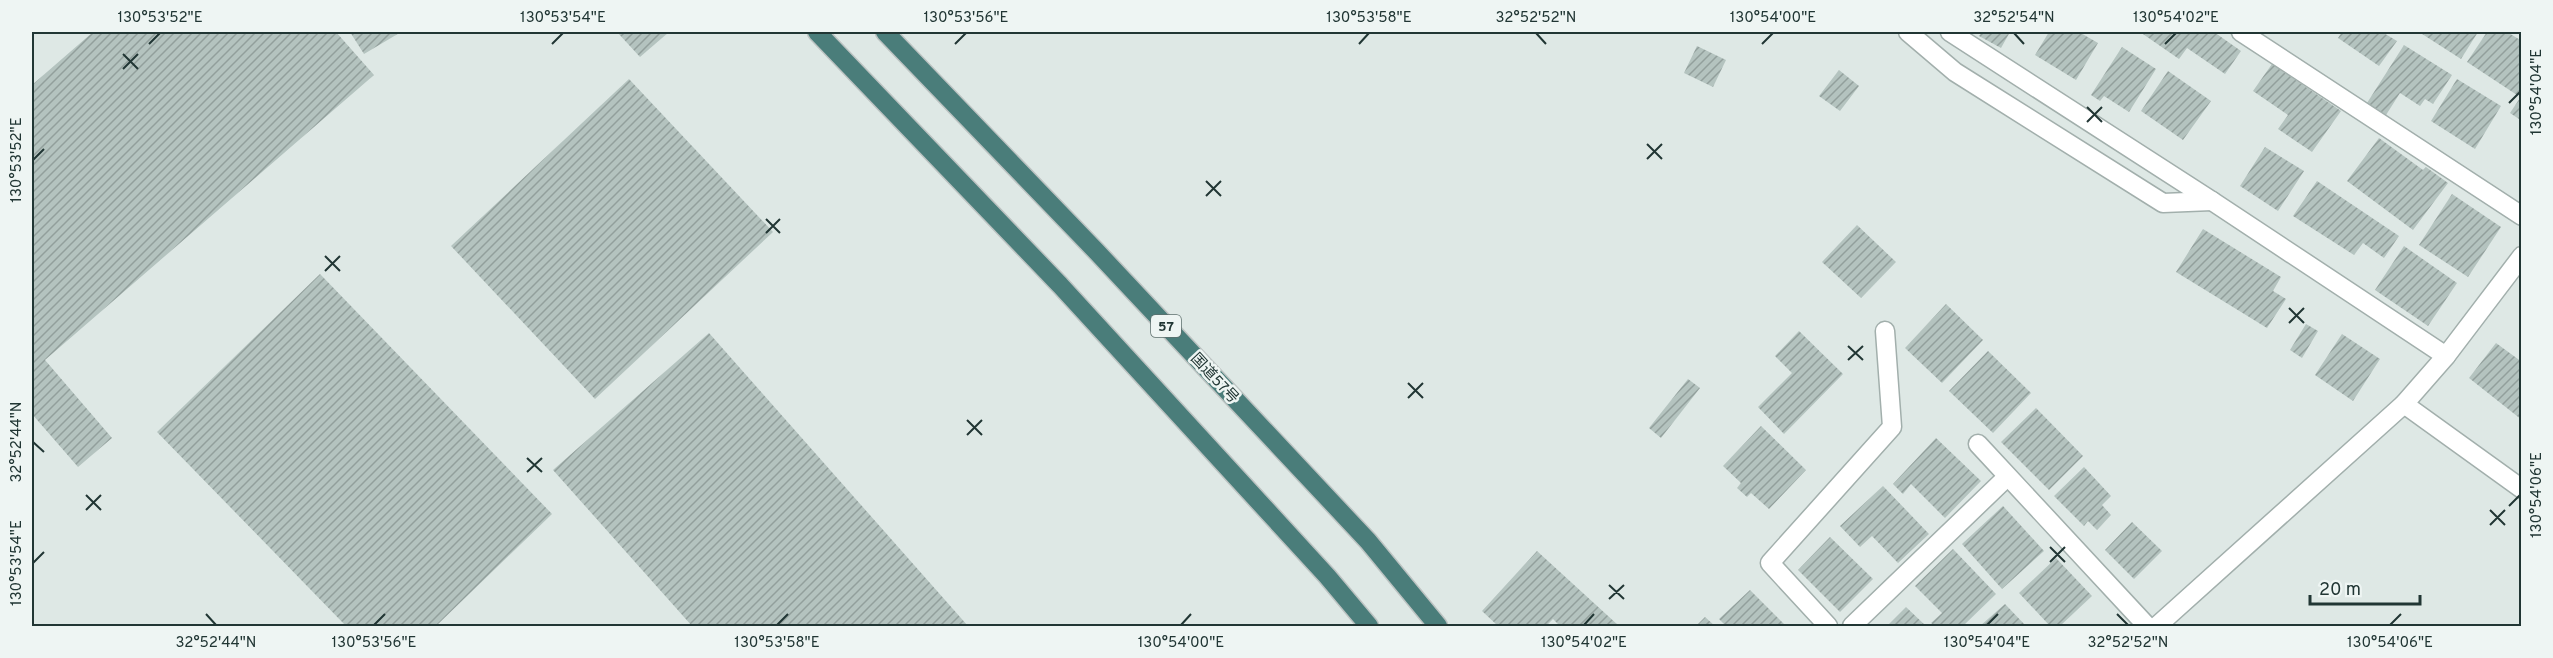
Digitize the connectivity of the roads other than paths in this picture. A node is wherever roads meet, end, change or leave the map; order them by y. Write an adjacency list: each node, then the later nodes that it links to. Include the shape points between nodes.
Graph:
1 (818, 32): 15 (highway, via 1060,285 1319,567)
2 (885, 32): 16 (highway, 国道57号 / 57, via 1368,541)
3 (1908, 32): 6 (street, via 1955,72 2163,203)
4 (1950, 32): 6 (street)
5 (2241, 32): 7 (street)
6 (2212, 201): 10 (street)
7 (2522, 216)
8 (2522, 256): 10 (street)
9 (1885, 331): 17 (street, via 1892,427 1770,563)
10 (2446, 356): 11 (street)
11 (2404, 404): 14 (street); 20 (street)
12 (1978, 444): 13 (street)
13 (2007, 477): 18 (street); 19 (street)
14 (2522, 489)
15 (1369, 627)
16 (1438, 627)
17 (1828, 627)
18 (1852, 627)
19 (2147, 627)
20 (2157, 627)

